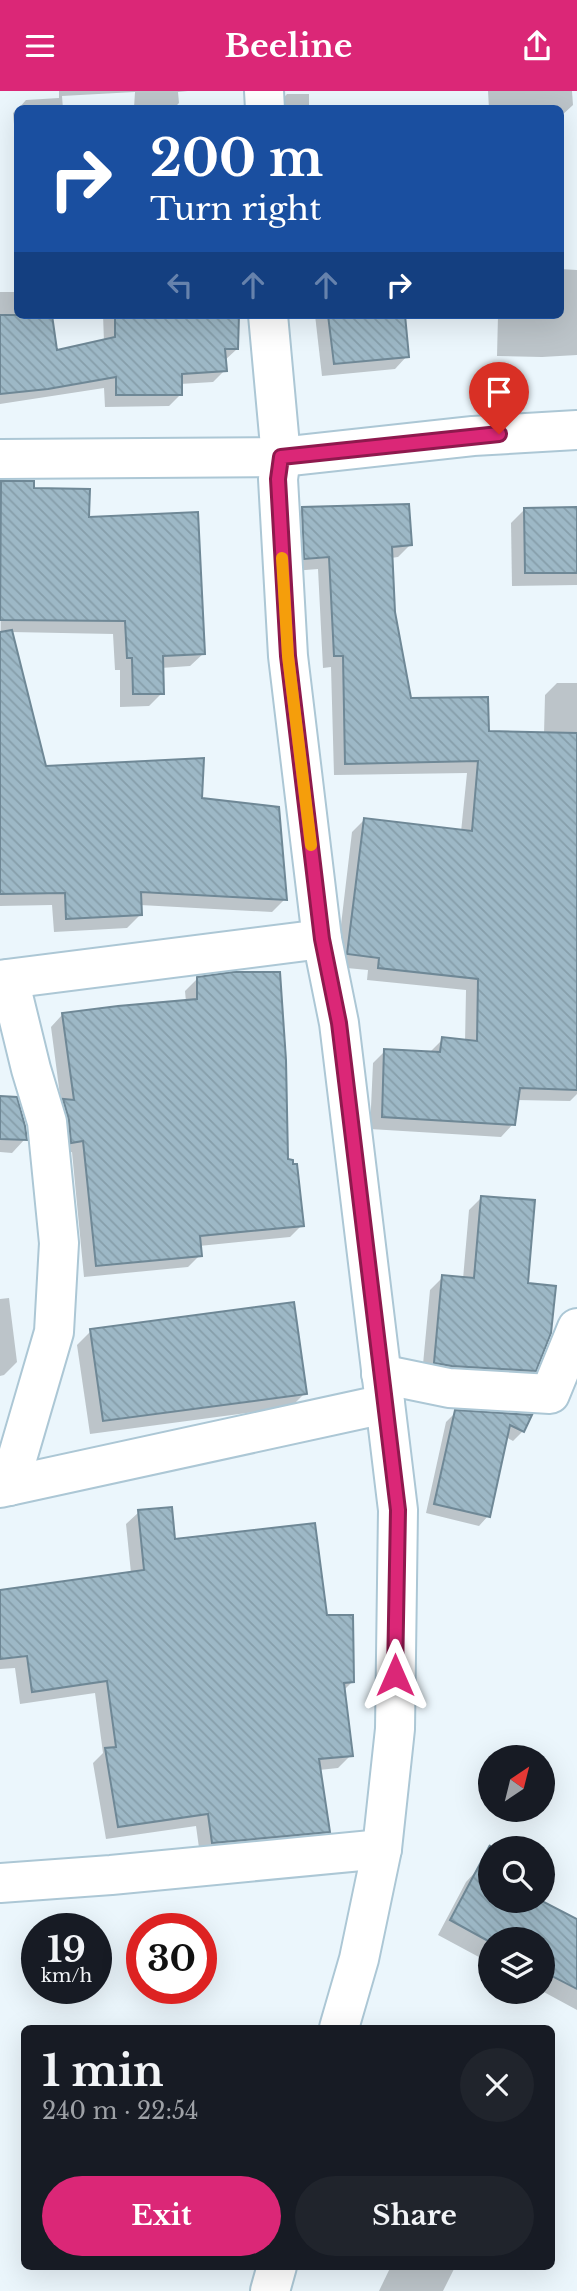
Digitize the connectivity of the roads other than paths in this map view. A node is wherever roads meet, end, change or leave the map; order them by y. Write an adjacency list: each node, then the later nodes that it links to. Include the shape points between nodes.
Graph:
1 (268, 319): 3 (street)
2 (577, 430): 3 (street)
3 (281, 457): 4 (street); 5 (street, via 278,479 288,656)
4 (0, 459)
5 (322, 939): 6 (street); 8 (street, via 339,1023)
6 (5, 980): 9 (street, via 47,1122 59,1243 54,1332)
7 (577, 1328): 8 (street, via 550,1394)
8 (383, 1389): 9 (street); 10 (street, via 398,1510 395,1729)
9 (5, 1487)
10 (382, 1849): 11 (street); 12 (street)
11 (0, 1883)
12 (340, 2025)
13 (276, 2270): 14 (street)
14 (270, 2291)

